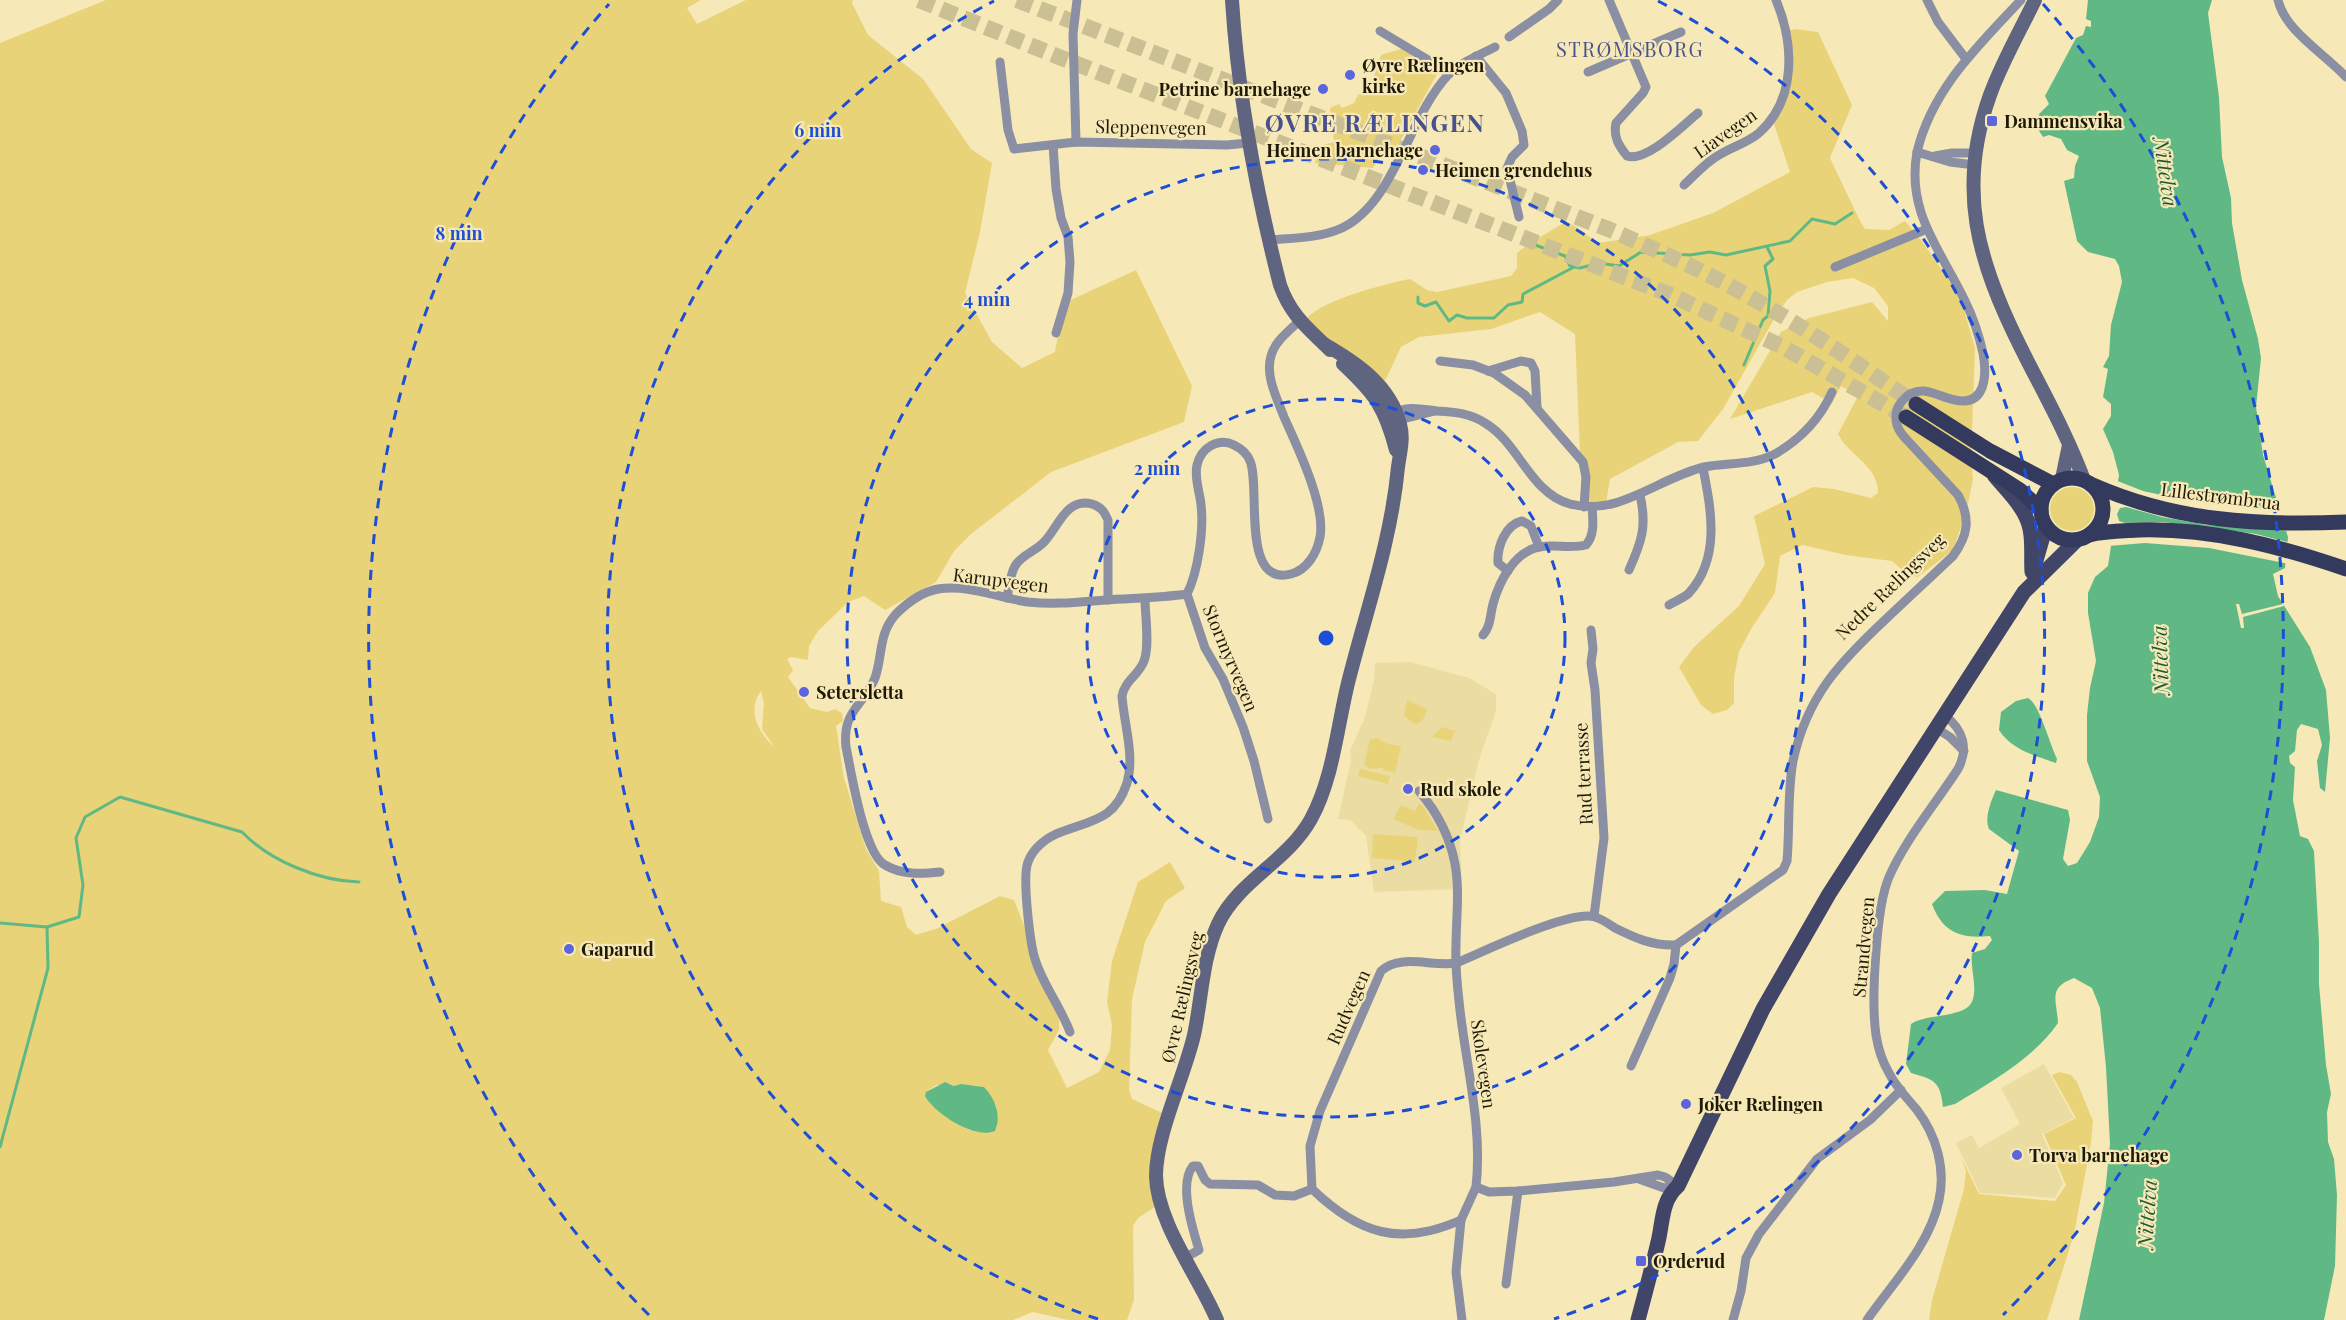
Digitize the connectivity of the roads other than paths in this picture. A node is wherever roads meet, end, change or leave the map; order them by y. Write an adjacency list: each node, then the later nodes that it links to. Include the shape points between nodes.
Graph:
1 (1077, 0): 22 (street, via 1073,34)
2 (1232, 0): 23 (main road, Øvre Rælingsveg)
3 (1558, 0): 12 (street)
4 (1609, 0): 14 (street)
5 (1776, 0): 27 (street, Liavegen, via 1789,46 1779,108 1757,134 1717,155)
6 (1927, 0): 16 (street)
7 (2021, 0): 16 (street, Nedre Rælingsveg)
8 (2036, 0): 26 (main road, via 1990,94)
9 (2278, 0): 20 (street, via 2294,29)
10 (1380, 31): 19 (street)
11 (1682, 32): 14 (street)
12 (1509, 37)
13 (1495, 47): 15 (street)
14 (1632, 53): 18 (street); 21 (street, via 1646,87 1616,123 1616,138 1627,156 1640,157 1650,151)
15 (1476, 56): 19 (street); 28 (street, via 1506,93 1522,131 1524,145 1507,168)
16 (1966, 59): 25 (street, Nedre Rælingsveg, via 1935,103)
17 (1000, 62): 24 (street, Sleppenvegen, via 1008,130 1014,148)
18 (1588, 72)
19 (1450, 73): 30 (street, via 1429,100 1383,188 1364,212 1328,233)
20 (2346, 77)
21 (1698, 113)
22 (1076, 142): 23 (street, Sleppenvegen); 24 (street, Sleppenvegen)
23 (1248, 143): 30 (main road, Øvre Rælingsveg)
24 (1053, 145): 33 (street, via 1056,189 1070,262 1068,293)
25 (1917, 152): 26 (street, via 1935,156 1952,153); 29 (street, Nedre Rælingsveg, via 1915,188)
26 (1975, 159): 41 (main road, via 1976,220 1989,276)
27 (1683, 185)
28 (1519, 217)
29 (1927, 229): 31 (street); 72 (street, Nedre Rælingsveg, via 1970,311 1985,378 1980,393 1969,400 1925,391 1910,394 1898,408 1896,423 1958,495 1967,527 1964,540 1953,556 1849,654 1815,698 1793,763 1786,866)
30 (1269, 240): 32 (main road, Øvre Rælingsveg, via 1280,285)
31 (1835, 267)
32 (1299, 321): 39 (main road, Øvre Rælingsveg, via 1324,344 1371,376 1383,390); 58 (street, Stormyrvegen, via 1273,351 1270,369 1276,398 1320,515 1316,550 1304,567 1289,574 1272,572 1264,564 1256,545 1251,463 1241,448 1230,443 1214,444 1201,453 1197,464 1201,531 1193,582)
33 (1056, 333)
34 (1440, 361): 35 (street)
35 (1488, 371): 38 (street, via 1508,381); 38 (street, via 1521,361 1531,363)
36 (1832, 392): 42 (street, via 1816,421 1774,454 1749,464)
37 (1916, 404): 44 (highway, via 1990,451)
38 (1537, 407): 47 (street, via 1583,462)
39 (1394, 416): 47 (street, via 1438,411 1466,414 1485,422 1553,496); 82 (main road, Øvre Rælingsveg, via 1399,460 1393,513 1320,801 1295,842 1226,910 1206,958 1194,1035 1161,1141 1157,1167 1161,1206)
40 (1906, 417): 43 (highway)
41 (2069, 445): 44 (main road); 45 (main road)
42 (1702, 468): 46 (street); 62 (street, via 1711,508 1708,555 1702,574 1688,595)
43 (1990, 470): 48 (highway); 56 (main road, via 2027,519)
44 (2058, 481): 45 (highway); 48 (highway, via 2044,494)
45 (2094, 485): 49 (highway, Lillestrømbrua, via 2139,504 2233,521); 51 (highway, via 2103,512)
46 (1640, 495): 47 (street); 54 (street, via 1644,531)
47 (1588, 507): 52 (street, via 1593,528 1586,545)
48 (2041, 510): 50 (highway)
49 (2346, 522)
50 (2046, 526): 51 (highway, via 2057,536); 56 (main road)
51 (2089, 536): 53 (highway, via 2162,530 2193,532 2303,554); 57 (main road, via 2052,562)
52 (1539, 547): 55 (street, via 1521,557); 55 (street, via 1530,526 1522,521 1513,523 1497,556 1498,563)
53 (2346, 569)
54 (1629, 570)
55 (1508, 572): 64 (street)
56 (2032, 572): 57 (main road)
57 (2024, 592): 65 (main road)
58 (1187, 594): 60 (street, Karupvegen); 69 (street, Stormyrvegen, via 1205,648 1243,727)
59 (1007, 598): 61 (street, Karupvegen, via 1048,603); 61 (street, via 1018,562 1042,544 1063,514 1078,504 1088,503 1104,511 1108,520); 70 (street, Karupvegen, via 951,588 927,592 908,604 890,624 880,647 874,681 852,712 845,734 871,850 884,865 895,869 920,874)
60 (1145, 599): 61 (street, Karupvegen); 74 (street, via 1144,660 1123,688 1122,696 1130,758 1124,790 1108,814 1051,837 1026,865 1036,963)
61 (1108, 600)
62 (1669, 605)
63 (1591, 630): 71 (street, Rud terrasse, via 1604,838)
64 (1483, 634)
65 (1944, 715): 66 (main road); 67 (street, via 1959,731)
66 (1936, 728): 67 (street); 77 (main road, via 1780,977)
67 (1964, 752): 76 (street, Strandvegen, via 1958,769 1894,866 1882,902 1876,1035 1883,1061)
68 (1419, 791): 73 (street, Skolevegen, via 1440,821 1451,846 1457,887)
69 (1268, 819)
70 (940, 872)
71 (1594, 916): 72 (street, via 1647,942); 73 (street, Rudvegen, via 1554,924)
72 (1676, 945): 75 (street, via 1670,978)
73 (1456, 963): 78 (street, Skolevegen, via 1478,1136); 79 (street, Rudvegen, via 1393,963 1381,971 1320,1111 1310,1146)
74 (1070, 1032)
75 (1631, 1066)
76 (1900, 1090): 89 (street, via 1870,1120 1805,1171 1759,1234 1746,1258); 90 (street, Strandvegen, via 1933,1136 1940,1167 1939,1199 1925,1237)
77 (1678, 1186): 80 (street, via 1664,1188 1639,1179); 88 (main road, via 1661,1217)
78 (1476, 1187): 80 (street, via 1489,1192); 81 (street)
79 (1312, 1189): 81 (street, via 1352,1221 1381,1233 1426,1233); 82 (street, via 1294,1196 1275,1195 1258,1185 1210,1184 1201,1169 1193,1166 1187,1187 1199,1250)
80 (1518, 1191): 83 (street)
81 (1461, 1220): 87 (street, via 1456,1272)
82 (1186, 1257): 84 (main road, Øvre Rælingsveg)
83 (1506, 1284)
84 (1200, 1289): 85 (main road, Øvre Rælingsveg); 86 (main road, Øvre Rælingsveg)
85 (1209, 1320)
86 (1217, 1320)
87 (1462, 1320)
88 (1638, 1320)
89 (1733, 1320)
90 (1866, 1320)

